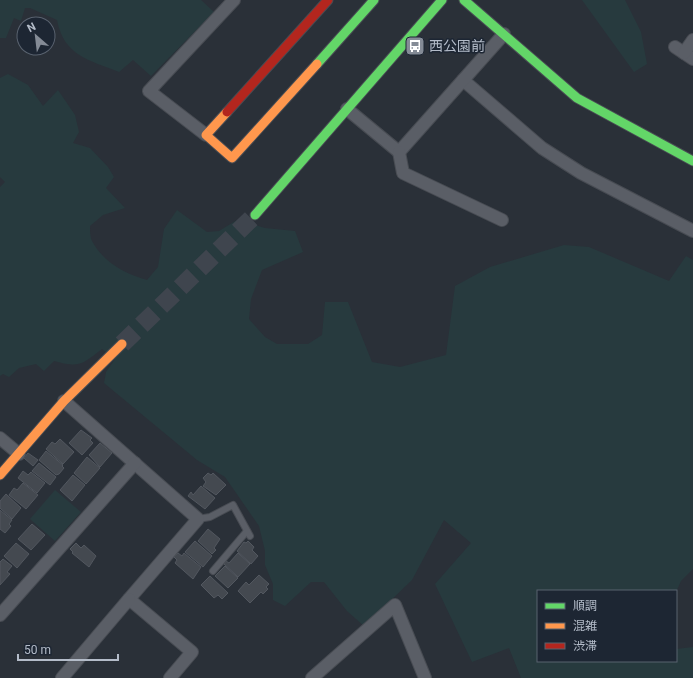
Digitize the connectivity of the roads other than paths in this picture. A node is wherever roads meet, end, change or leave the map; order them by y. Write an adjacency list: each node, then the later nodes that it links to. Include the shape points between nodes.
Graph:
1 (234, 0): 11 (street, via 149,91)
2 (328, 0): 11 (street)
3 (374, 0): 11 (street, via 232,158)
4 (442, 0): 10 (street)
5 (464, 0): 6 (street)
6 (504, 34): 9 (street); 13 (street, via 577,98)
7 (693, 40): 8 (street)
8 (684, 53)
9 (463, 80): 12 (street); 16 (street, via 542,148 581,173)
10 (347, 109): 12 (street); 14 (street)
11 (206, 135)
12 (399, 152): 15 (street, via 403,173)
13 (693, 161)
14 (256, 215)
15 (502, 220)
16 (693, 231)
17 (122, 344): 18 (street)
18 (64, 401): 20 (street); 21 (street)
19 (0, 438): 20 (street)
20 (19, 454): 22 (street)
21 (135, 463): 23 (street); 26 (street)
22 (0, 475)
23 (198, 519): 24 (lane, via 210,517 233,505 249,533); 25 (street)
24 (213, 571)
25 (129, 598): 27 (street); 28 (street, via 192,652)
26 (0, 615)
27 (62, 678)
28 (170, 678)
29 (312, 678): 30 (street, via 395,605)
30 (425, 678)

